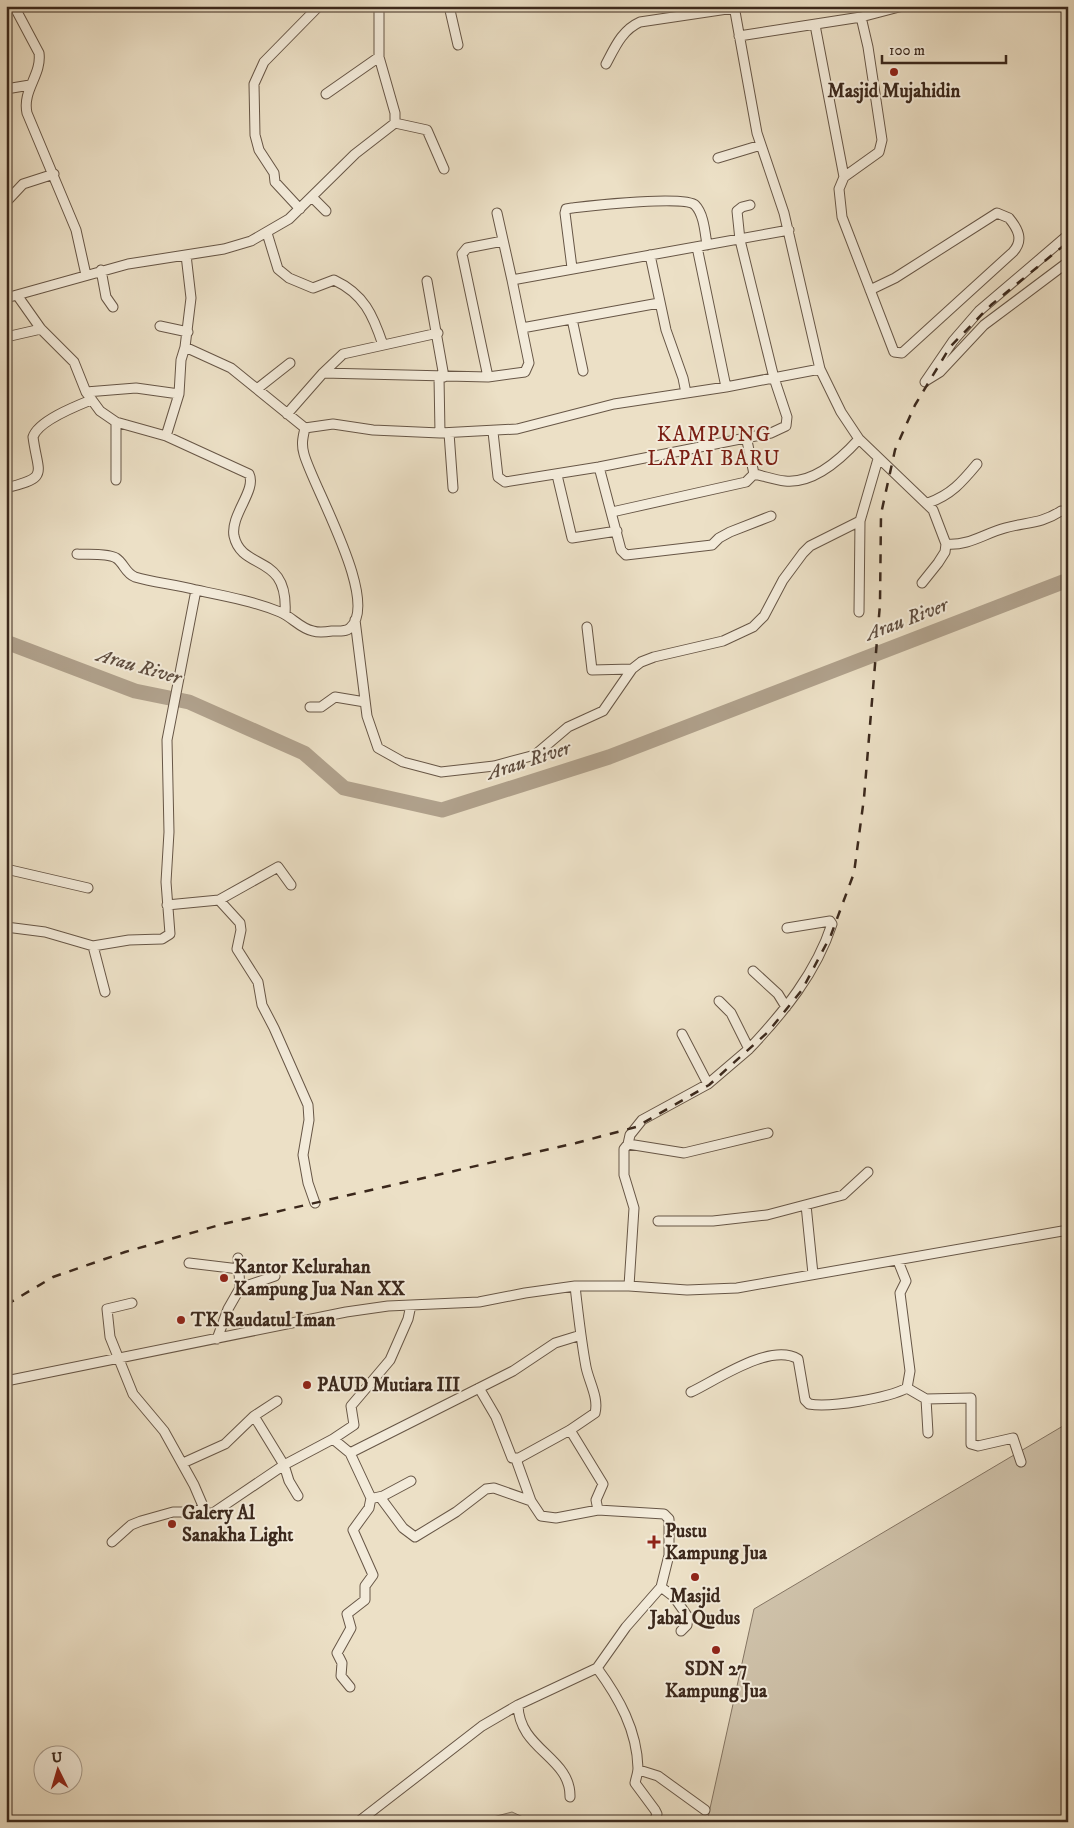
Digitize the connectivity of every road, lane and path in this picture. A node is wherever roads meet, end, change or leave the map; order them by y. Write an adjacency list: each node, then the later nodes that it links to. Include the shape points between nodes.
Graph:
1 (14, 6): 13 (street, via 39,53 40,66)
2 (319, 6): 25 (street, via 264,62 254,84 258,150 274,173 275,182)
3 (379, 6): 11 (street)
4 (449, 6): 10 (street)
5 (903, 6): 7 (street)
6 (734, 7): 9 (street); 12 (street, via 661,17 631,26)
7 (861, 17): 8 (street); 21 (street, via 882,140 879,152)
8 (816, 25): 9 (street); 21 (street)
9 (739, 36): 17 (street)
10 (458, 45)
11 (379, 57): 15 (street); 16 (street)
12 (606, 64)
13 (30, 85): 14 (street); 20 (street, via 25,106)
14 (6, 90)
15 (326, 94)
16 (395, 123): 19 (street, via 426,129); 22 (street, via 356,154)
17 (761, 145): 18 (street); 28 (street)
18 (718, 158)
19 (444, 169)
20 (54, 174): 23 (street, via 23,184); 40 (street, via 76,230)
21 (844, 177): 43 (street, via 839,189 842,216)
22 (313, 198): 25 (street); 26 (street)
23 (8, 200)
24 (750, 205): 31 (street, via 737,211)
25 (300, 209): 29 (street)
26 (326, 211)
27 (497, 213): 32 (street)
28 (789, 230): 31 (street); 58 (street)
29 (267, 233): 35 (street, via 224,249); 55 (street, via 278,269 284,275 313,288 334,280 355,292 371,316)
30 (1068, 235): 37 (street, via 979,310 953,340 925,382 940,372 997,314)
31 (740, 240): 33 (street); 63 (street)
32 (503, 241): 41 (street); 62 (street, via 467,248 462,254)
33 (707, 245): 34 (street); 38 (street, via 696,206 688,202 655,201 572,208 565,213)
34 (697, 247): 36 (street); 64 (street)
35 (186, 255): 39 (street); 52 (street, via 191,298)
36 (650, 255): 38 (street); 46 (street)
37 (1068, 262)
38 (572, 268): 41 (street)
39 (101, 270): 40 (street); 47 (street, via 106,298)
40 (86, 275): 44 (street)
41 (512, 280): 50 (street)
42 (427, 281): 53 (street)
43 (870, 290): 43 (street, via 892,349 902,354 1016,248 1019,236 1015,226 1005,215 997,213 895,278)
44 (17, 295): 45 (street); 51 (street)
45 (6, 298)
46 (659, 303): 48 (street); 66 (street)
47 (114, 307)
48 (572, 319): 50 (street); 59 (street)
49 (160, 326): 52 (street)
50 (522, 328): 62 (street, via 528,370)
51 (41, 329): 54 (street); 68 (street, via 74,362)
52 (188, 332): 56 (street)
53 (438, 333): 55 (street); 61 (street)
54 (6, 336)
55 (383, 345): 60 (street, via 342,354)
56 (185, 347): 65 (street, via 231,368); 67 (street)
57 (290, 363): 65 (street)
58 (820, 369): 63 (street); 76 (street, via 841,412)
59 (583, 371)
60 (323, 373): 61 (street); 69 (street)
61 (442, 377): 62 (street); 73 (street)
62 (488, 377)
63 (774, 378): 64 (street); 75 (street, via 787,423 771,433)
64 (726, 387): 66 (street)
65 (257, 389): 69 (street)
66 (686, 393): 72 (street, via 614,404)
67 (179, 394): 68 (street, via 136,388); 74 (street)
68 (88, 396): 70 (street, via 100,411); 83 (street, via 34,432 38,475 35,479)
69 (287, 414): 71 (street)
70 (116, 422): 74 (street); 82 (street)
71 (305, 428): 73 (street, via 333,424); 97 (street, via 302,441 304,456 334,522 354,580 358,606)
72 (493, 432): 73 (street); 81 (street, via 498,477 502,481)
73 (445, 433): 84 (street)
74 (166, 436): 96 (street, via 249,474 251,484 234,523 234,536 248,555 279,576 286,597)
75 (746, 436): 79 (street); 80 (street)
76 (859, 439): 77 (street); 80 (street, via 840,458 809,478 785,481)
77 (878, 459): 85 (street); 89 (street)
78 (977, 464): 85 (street, via 956,489)
79 (599, 467): 81 (street); 87 (street)
80 (754, 474): 87 (street, via 746,482)
81 (557, 475): 90 (street, via 572,538)
82 (116, 480)
83 (6, 488)
84 (453, 488)
85 (928, 503): 91 (street)
86 (1061, 511): 91 (street, via 1039,522 1003,528 968,544)
87 (612, 512): 90 (street)
88 (771, 516): 90 (street, via 730,532 712,545 635,555 623,553)
89 (860, 520): 95 (street); 99 (street, via 810,546 783,580 764,616 753,627 723,641 654,657)
90 (617, 531)
91 (946, 544): 93 (street, via 945,552)
92 (77, 554): 94 (street, via 116,558 125,571 137,577)
93 (922, 583)
94 (196, 590): 96 (street); 106 (street, via 167,740)
95 (859, 612)
96 (285, 614): 97 (street, via 314,632 343,631 349,629)
97 (355, 620): 100 (street)
98 (587, 627): 99 (street, via 592,670)
99 (632, 669): 100 (street, via 603,711 568,727 535,756 457,772 424,769 396,759 378,748)
100 (365, 702): 101 (street, via 335,696 320,707)
101 (310, 708)
102 (6, 869): 104 (street)
103 (291, 885): 105 (street, via 278,867)
104 (88, 888)
105 (219, 900): 106 (street); 120 (street, via 240,923 242,930 237,949 258,982 262,1005 308,1105 303,1155)
106 (167, 905): 109 (street, via 170,930 167,938)
107 (6, 927): 109 (street, via 44,932)
108 (787, 928): 113 (street, via 830,921 832,924 800,992)
109 (93, 946): 111 (street)
110 (754, 971): 113 (street, via 778,994)
111 (105, 992)
112 (719, 1001): 115 (street, via 731,1013)
113 (786, 1007): 115 (street)
114 (682, 1034): 116 (street)
115 (749, 1049): 116 (street)
116 (708, 1084): 118 (street, via 642,1120 630,1135)
117 (768, 1133): 118 (street, via 684,1153)
118 (628, 1144): 131 (street, via 622,1157 634,1208)
119 (868, 1172): 121 (street, via 843,1195)
120 (315, 1203)
121 (806, 1205): 122 (street, via 741,1219); 128 (street)
122 (658, 1221)
123 (1068, 1230): 125 (street)
124 (238, 1258): 127 (street)
125 (898, 1261): 128 (street); 140 (street, via 906,1281 900,1293 910,1371)
126 (189, 1263): 127 (street)
127 (240, 1269): 132 (street)
128 (813, 1274): 131 (street, via 719,1289)
129 (275, 1276): 132 (street)
130 (575, 1286): 131 (street); 134 (street, via 479,1302); 135 (street)
131 (629, 1286)
132 (240, 1288): 136 (street)
133 (132, 1303): 137 (street, via 107,1309 110,1337)
134 (411, 1304): 136 (street, via 346,1312); 147 (street, via 390,1360 351,1406 354,1425)
135 (580, 1335): 139 (street, via 555,1343 513,1372); 145 (street, via 596,1407 595,1413)
136 (217, 1339): 137 (street)
137 (118, 1358): 138 (street); 151 (street, via 138,1402 157,1420)
138 (6, 1380)
139 (478, 1388): 148 (street); 149 (street, via 496,1418 512,1458)
140 (907, 1388): 141 (street, via 891,1395 856,1401 809,1404 805,1400 798,1359 782,1355 739,1366); 142 (street)
141 (691, 1392)
142 (926, 1399): 146 (street); 150 (street, via 971,1398 971,1444 978,1446 1013,1438)
143 (277, 1401): 144 (street)
144 (254, 1416): 151 (street, via 225,1444); 152 (street)
145 (570, 1430): 149 (street); 158 (street, via 603,1484 596,1500)
146 (928, 1433)
147 (333, 1439): 148 (street); 152 (street)
148 (350, 1453): 155 (street)
149 (519, 1458): 156 (street, via 517,1462)
150 (1021, 1462)
151 (183, 1463): 157 (street)
152 (284, 1465): 154 (street); 157 (street, via 213,1513 208,1514)
153 (410, 1480): 155 (street)
154 (298, 1496)
155 (375, 1497): 156 (street, via 403,1528 416,1537 486,1489 494,1488); 163 (street, via 354,1530 373,1575 365,1586 365,1600 348,1613 351,1628 337,1653 342,1662 341,1676)
156 (531, 1501): 158 (street, via 539,1514 548,1517)
157 (204, 1508): 159 (street, via 173,1512 131,1525)
158 (598, 1510): 160 (street, via 666,1516 669,1555)
159 (112, 1542)
160 (661, 1587): 161 (street, via 674,1597 688,1617); 162 (street, via 626,1627)
161 (682, 1631)
162 (598, 1668): 164 (street); 165 (street, via 624,1709 632,1732)
163 (350, 1687)
164 (518, 1705): 166 (street, via 518,1716 531,1741 563,1771); 168 (street, via 482,1726)
165 (638, 1770): 167 (street, via 658,1776); 169 (street, via 635,1783 657,1814)
166 (570, 1798)
167 (705, 1810)
168 (358, 1822)
169 (654, 1822)

